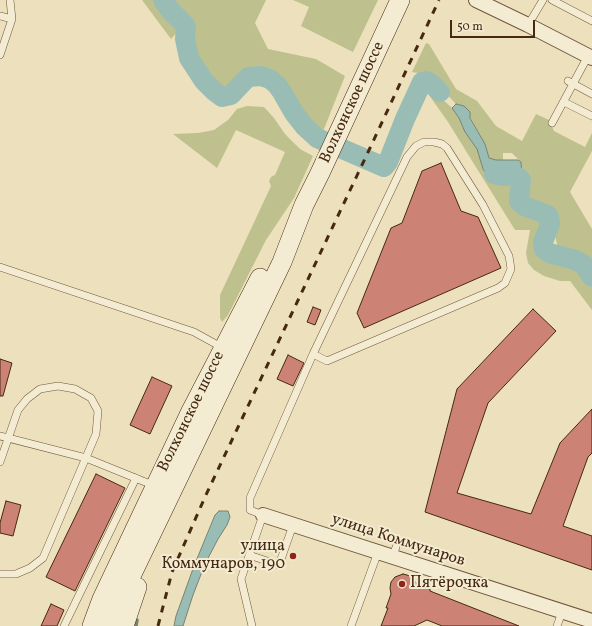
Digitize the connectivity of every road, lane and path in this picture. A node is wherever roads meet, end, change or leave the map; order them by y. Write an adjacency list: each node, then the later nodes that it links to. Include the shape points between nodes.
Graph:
1 (10, 0): 7 (lane)
2 (476, 0): 9 (street)
3 (543, 0): 9 (lane)
4 (552, 0): 8 (lane)
5 (400, 1): 18 (main road, Волхонское шоссе, via 304,205 275,249)
6 (0, 16): 7 (lane)
7 (12, 19): 10 (lane)
8 (592, 21)
9 (528, 26): 11 (street)
10 (0, 55)
11 (590, 57): 12 (lane)
12 (571, 83): 13 (lane); 14 (lane)
13 (592, 94)
14 (560, 105): 15 (lane); 16 (lane)
15 (592, 116)
16 (552, 123)
17 (0, 267): 18 (lane, via 194,332)
18 (230, 352): 25 (main road, Волхонское шоссе)
19 (313, 354): 19 (lane, via 407,157 416,146 424,142 442,144 483,205 509,256 511,270 505,283 327,361); 26 (lane, via 250,498 250,510)
20 (0, 436): 21 (lane)
21 (8, 439): 22 (lane); 22 (lane, via 18,410 40,389 58,386 75,389 91,398 98,411 96,434); 23 (lane)
22 (86, 458): 24 (lane); 30 (lane, via 42,558 30,568 16,574)
23 (0, 462)
24 (136, 478): 25 (lane); 33 (lane)
25 (162, 490): 34 (main road, Волхонское шоссе, via 102,599); 35 (main road, Волхонское шоссе); 36 (main road, via 158,526)
26 (263, 515): 27 (street, улица Коммунаров); 29 (lane)
27 (293, 525): 28 (street, улица Коммунаров); 29 (lane, via 279,565)
28 (378, 552): 31 (street, улица Коммунаров, via 394,552); 38 (lane)
29 (249, 555): 37 (lane, via 241,579)
30 (0, 574)
31 (562, 612): 32 (street, улица Коммунаров); 39 (lane)
32 (592, 621)
33 (64, 626)
34 (92, 626)
35 (107, 626)
36 (124, 626)
37 (252, 626)
38 (351, 626)
39 (557, 626)

